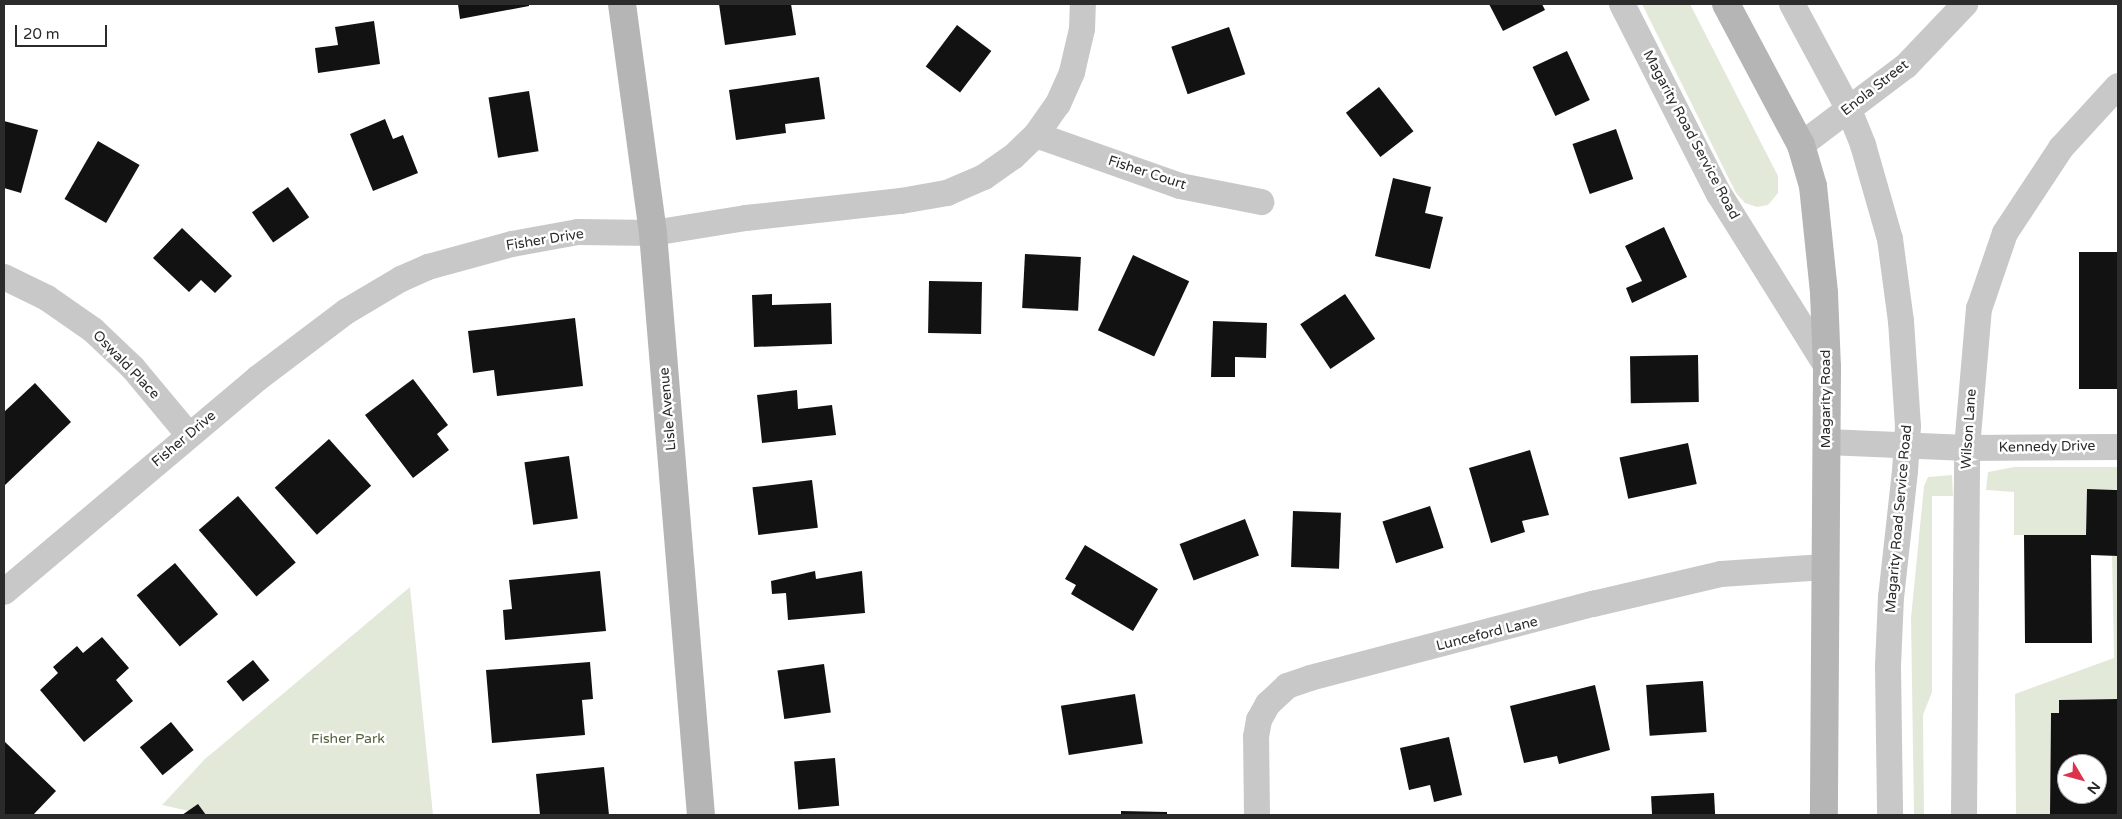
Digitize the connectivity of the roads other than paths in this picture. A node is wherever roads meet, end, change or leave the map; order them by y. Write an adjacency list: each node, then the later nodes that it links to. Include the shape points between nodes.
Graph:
1 (622, 4): 12 (main road, Lisle Avenue)
2 (1082, 4): 9 (street, Fisher Drive, via 1082,29 1072,72 1058,104)
3 (1622, 4): 14 (street, Magarity Road Service Road, via 1719,194)
4 (1726, 4): 10 (main road, Magarity Road)
5 (1792, 4): 8 (street, Magarity Road Service Road)
6 (1965, 4): 8 (street, Enola Street, via 1906,66)
7 (2118, 86): 19 (street, Wilson Lane, via 2061,148 2005,233 1979,309)
8 (1849, 110): 10 (street, Enola Street); 17 (street, Magarity Road Service Road, via 1863,144 1890,239 1901,321)
9 (1036, 136): 11 (street, Fisher Court, via 1180,186); 12 (street, Fisher Drive, via 1014,158 984,177 947,193)
10 (1801, 145): 14 (main road, Magarity Road, via 1813,186 1824,294)
11 (1261, 202)
12 (653, 233): 15 (street, Fisher Drive, via 578,232 512,244 428,267 400,279 340,316); 22 (main road, Lisle Avenue)
13 (4, 277): 15 (street, Oswald Place, via 47,298 93,330 133,368)
14 (1827, 367): 16 (main road, Magarity Road)
15 (188, 434): 21 (street, Fisher Drive)
16 (1826, 442): 17 (street, Kennedy Drive); 20 (main road, Magarity Road)
17 (1907, 446): 19 (street, Kennedy Drive); 25 (street, Magarity Road Service Road, via 1888,666)
18 (2118, 447): 19 (street, Kennedy Drive)
19 (1967, 448): 26 (street, Wilson Lane)
20 (1825, 567): 23 (street, Lunceford Lane, via 1721,574 1593,604 1287,686 1268,704 1259,720 1256,737); 24 (main road, Magarity Road)
21 (4, 592)
22 (701, 815)
23 (1257, 815)
24 (1824, 815)
25 (1890, 815)
26 (1964, 815)

